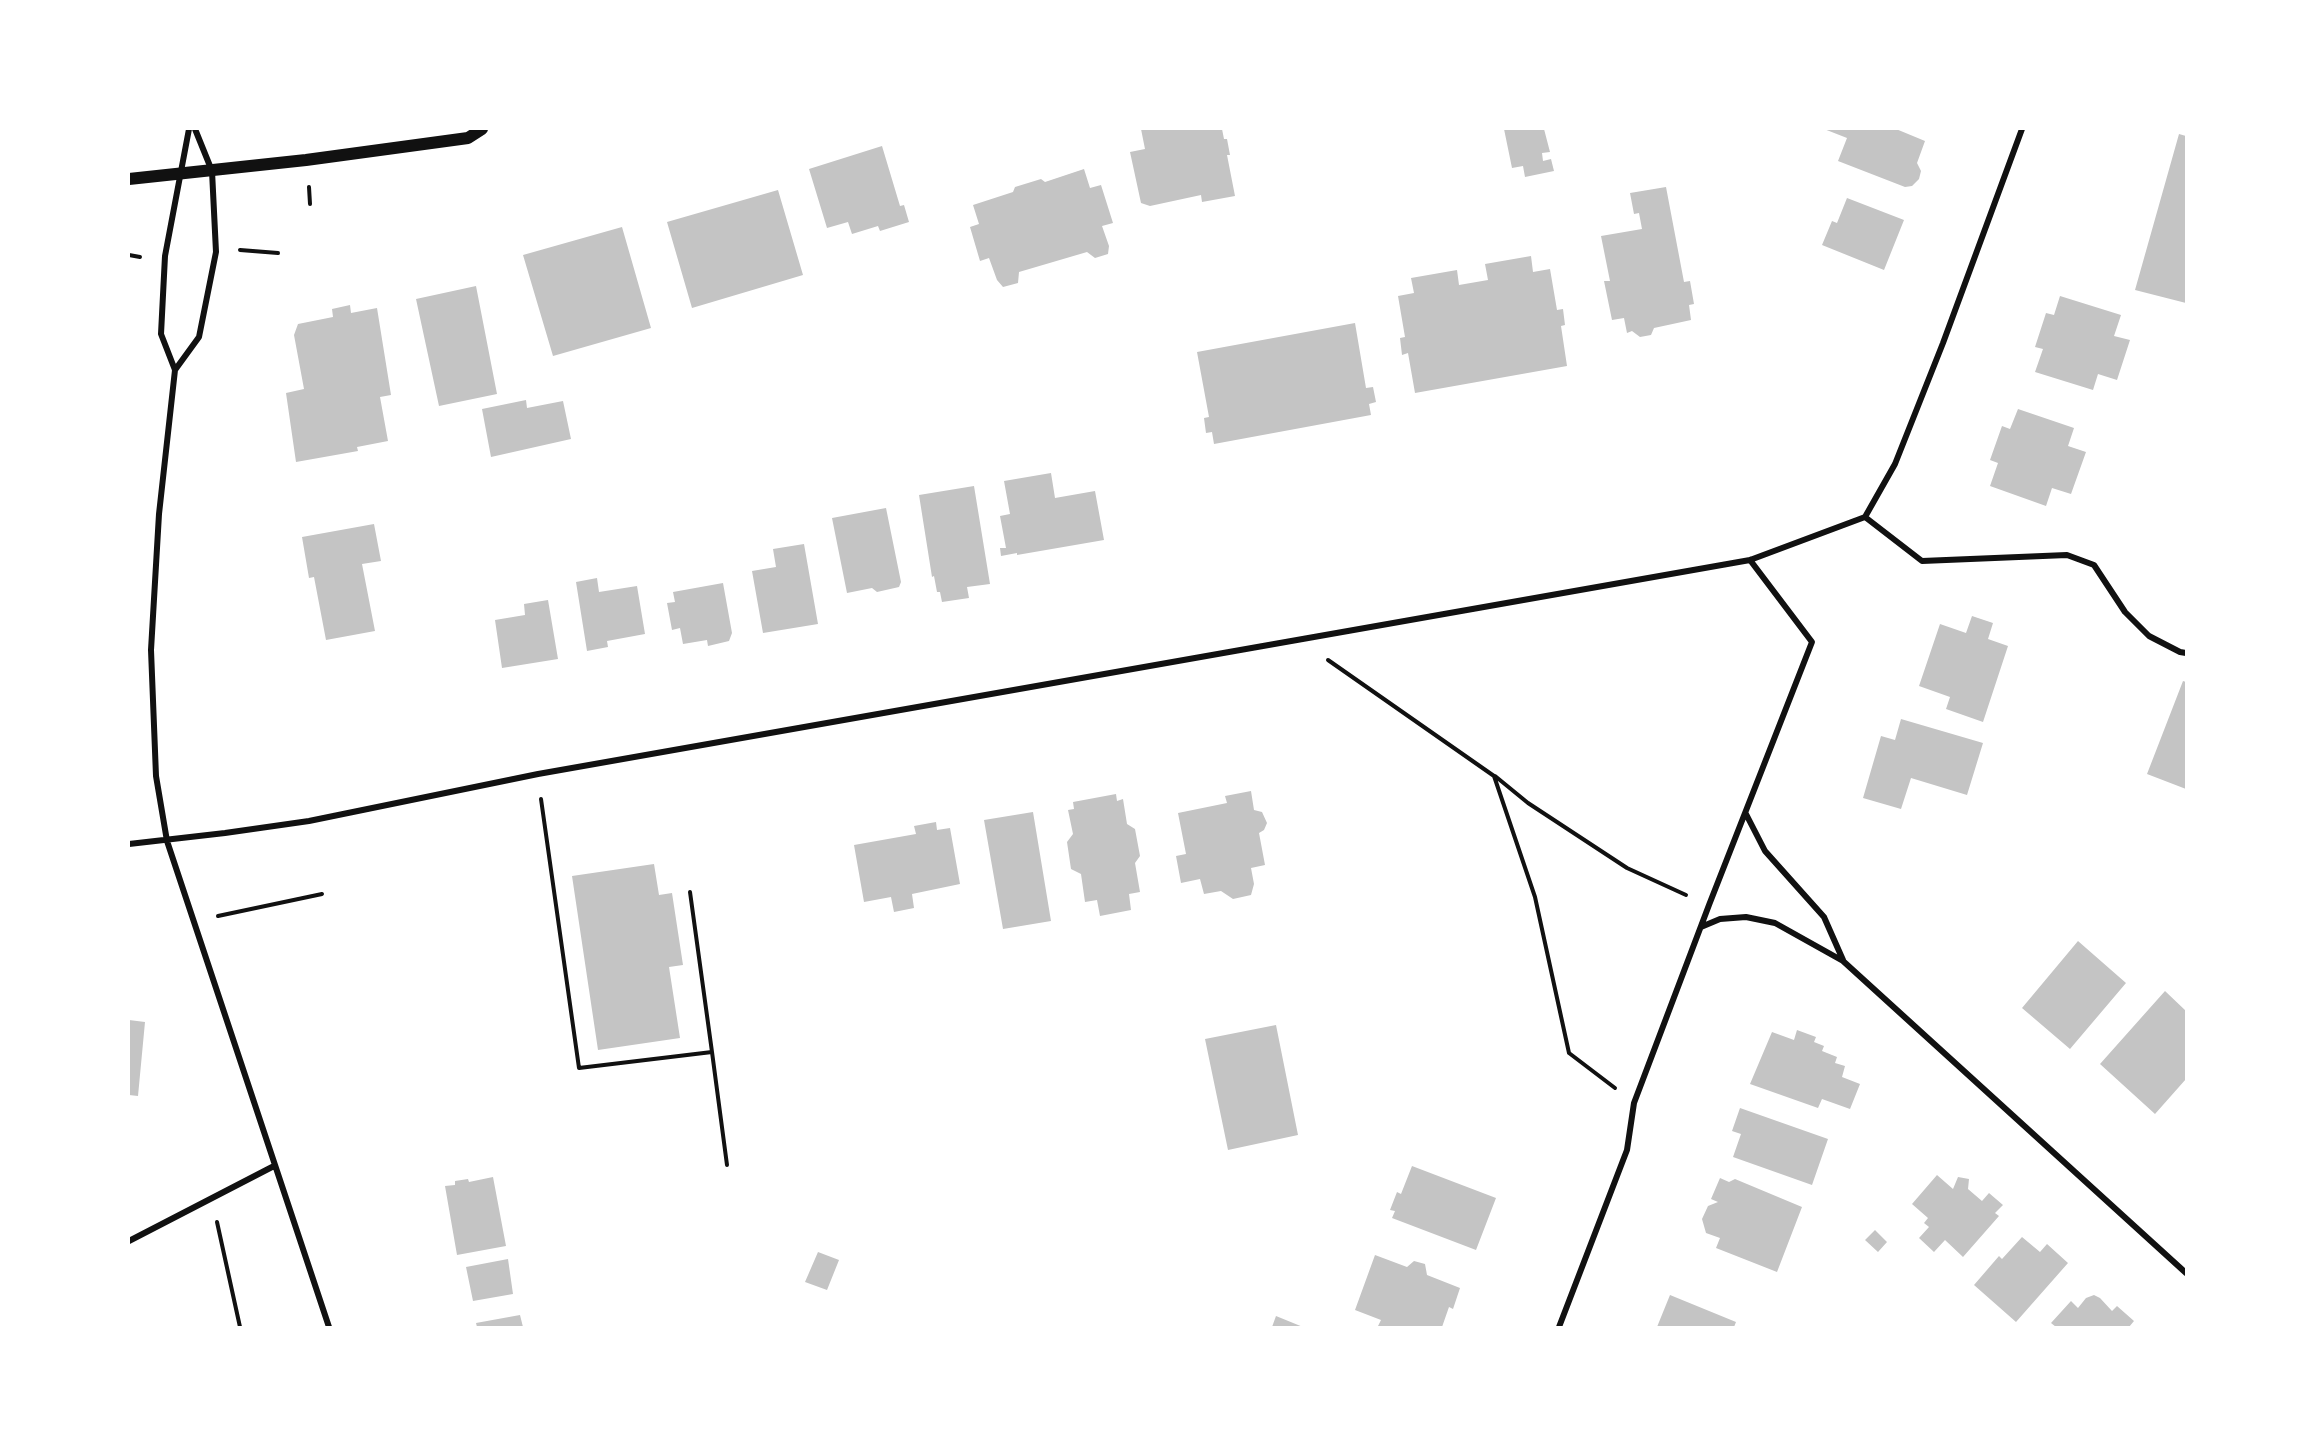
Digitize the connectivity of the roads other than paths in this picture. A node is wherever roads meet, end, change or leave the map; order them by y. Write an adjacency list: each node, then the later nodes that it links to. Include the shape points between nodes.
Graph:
1 (189, 129): 6 (street)
2 (195, 129): 5 (street)
3 (482, 129): 5 (main road, via 468,138)
4 (2022, 129): 9 (street, via 1895,464)
5 (212, 171): 6 (main road); 8 (street, via 216,252 211,282 199,337)
6 (180, 175): 7 (main road); 8 (street, via 165,256 161,334)
7 (129, 179)
8 (175, 370): 13 (street, via 159,514 151,650 156,776)
9 (1865, 517): 10 (street); 11 (street, via 1922,561 2067,555 2094,565 2125,612 2149,636)
10 (1750, 560): 12 (street, via 1812,642); 13 (street, via 538,774 309,821)
11 (2186, 653)
12 (1746, 814): 15 (street); 16 (street, via 1765,851 1824,917)
13 (167, 841): 14 (street); 17 (street)
14 (129, 844)
15 (1701, 927): 16 (street, via 1720,919 1746,917 1775,923); 21 (street, via 1634,1103 1627,1150)
16 (1844, 961): 19 (street)
17 (274, 1166): 18 (street); 20 (street)
18 (129, 1241)
19 (2186, 1273)
20 (329, 1327)
21 (1558, 1327)

